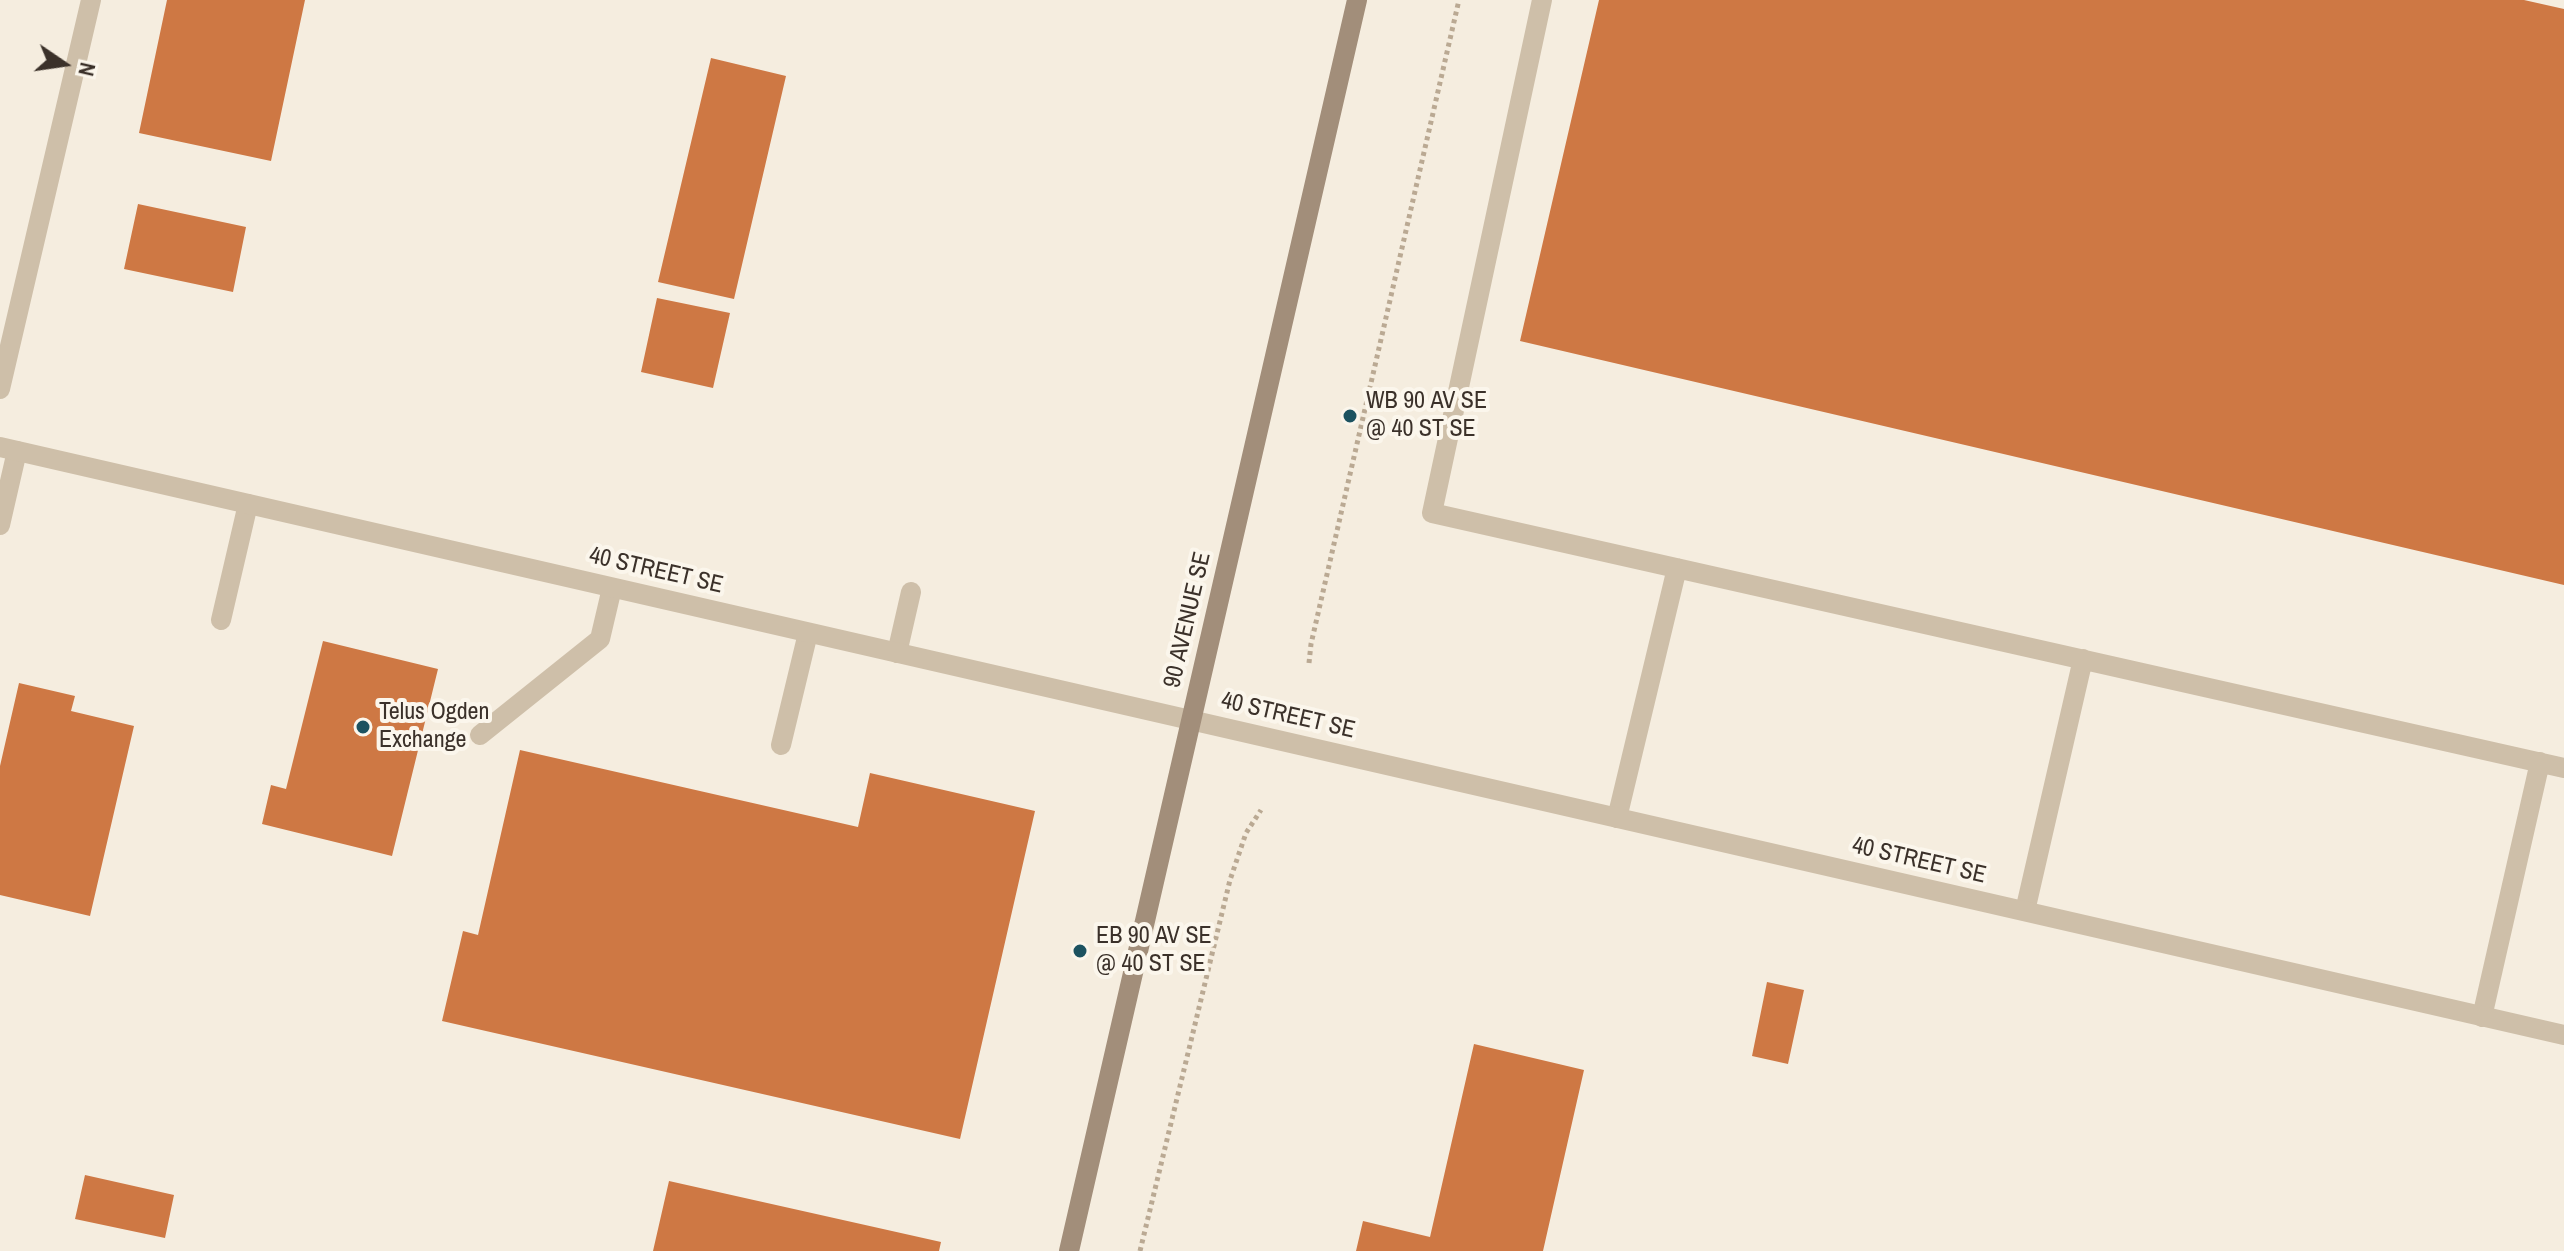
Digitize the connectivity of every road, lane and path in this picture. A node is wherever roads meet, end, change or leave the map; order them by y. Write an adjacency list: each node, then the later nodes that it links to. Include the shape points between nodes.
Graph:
1 (91, 0): 5 (street)
2 (1357, 0): 17 (street, 90 AVENUE SE)
3 (1459, 0): 16 (path)
4 (1542, 0): 9 (street, via 1432,513)
5 (0, 389)
6 (9, 449): 7 (street, 40 STREET SE); 8 (street)
7 (248, 504): 10 (street, 40 STREET SE); 12 (street)
8 (0, 525)
9 (1677, 568): 15 (street); 23 (street)
10 (612, 588): 13 (street, 40 STREET SE); 18 (street, via 600,639)
11 (911, 592): 14 (street)
12 (221, 620)
13 (808, 633): 14 (street, 40 STREET SE); 19 (street)
14 (897, 653): 17 (street, 40 STREET SE)
15 (2083, 659): 20 (street); 24 (street)
16 (1309, 663)
17 (1192, 721): 23 (street, 40 STREET SE); 27 (street, 90 AVENUE SE)
18 (480, 735)
19 (781, 745)
20 (2540, 762): 21 (street); 25 (street)
21 (2564, 768)
22 (1261, 810): 28 (path, via 1246,833 1230,880)
23 (1617, 818): 24 (street, 40 STREET SE)
24 (2025, 911): 25 (street, 40 STREET SE)
25 (2482, 1017): 26 (street, 40 STREET SE)
26 (2564, 1035)
27 (1069, 1251)
28 (1140, 1251)

